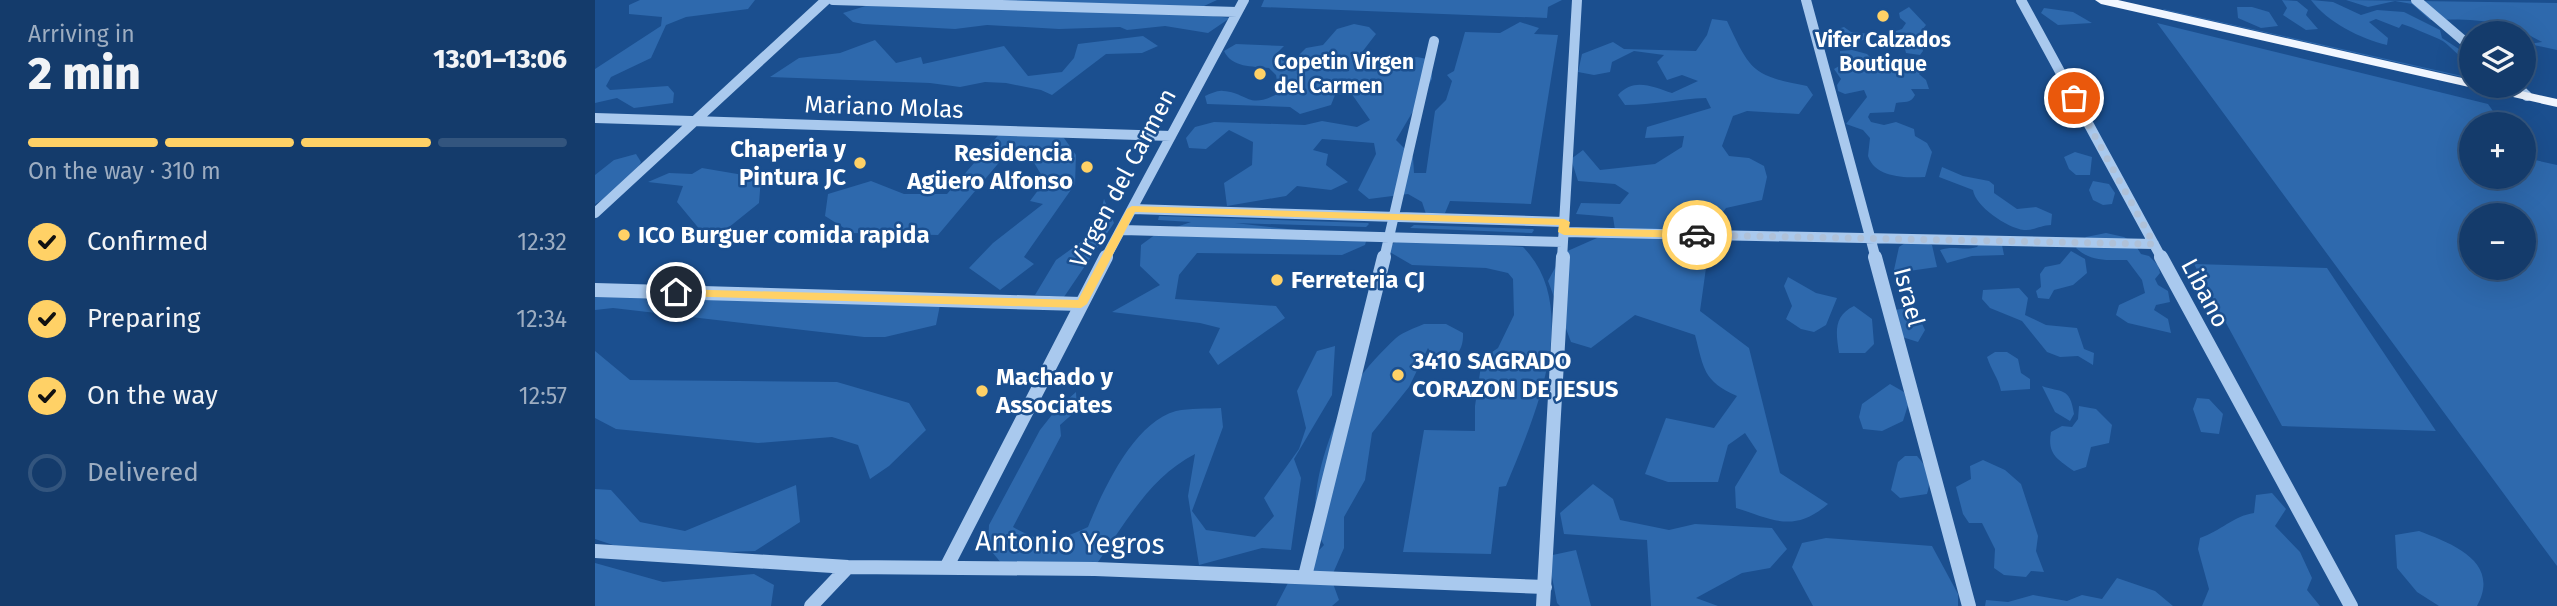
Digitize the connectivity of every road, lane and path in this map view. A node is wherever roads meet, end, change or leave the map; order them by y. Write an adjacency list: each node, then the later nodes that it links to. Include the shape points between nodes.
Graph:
1 (826, 0): 20 (street)
2 (834, 0): 10 (street)
3 (1244, 0): 10 (street, Virgen del Carmen)
4 (1577, 0): 26 (street)
5 (1806, 0): 28 (street, Israel)
6 (2021, 0): 29 (street, Libano)
7 (2101, 0): 9 (main road)
8 (2416, 0): 11 (street)
9 (2140, 3): 13 (main road); 14 (main road)
10 (1237, 12): 21 (street, Virgen del Carmen)
11 (2459, 37)
12 (1434, 41): 24 (street)
13 (2459, 71)
14 (2459, 80)
15 (2536, 91): 16 (main road)
16 (2557, 94)
17 (2536, 95): 18 (main road)
18 (2557, 103)
19 (595, 118): 20 (street, Mariano Molas)
20 (694, 122): 21 (street, Mariano Molas); 23 (street)
21 (1171, 136): 22 (street, Virgen del Carmen)
22 (1132, 209): 24 (street); 25 (street, Virgen del Carmen)
23 (595, 213)
24 (1395, 215): 26 (street); 27 (street)
25 (1122, 230): 27 (street); 31 (street, Virgen del Carmen)
26 (1564, 232): 27 (street); 28 (street); 36 (street)
27 (1389, 237): 35 (street)
28 (1872, 239): 29 (street); 39 (street, Israel)
29 (2154, 244): 40 (street, Libano)
30 (595, 290): 31 (street)
31 (1081, 304): 33 (street, Virgen del Carmen)
32 (595, 551): 34 (street, Antonio Yegros)
33 (947, 566): 34 (street, Antonio Yegros); 35 (street, Antonio Yegros)
34 (848, 567): 37 (street)
35 (1304, 576): 36 (street, Antonio Yegros)
36 (1545, 587): 38 (street)
37 (811, 606)
38 (1543, 606)
39 (1969, 606)
40 (2351, 606)

